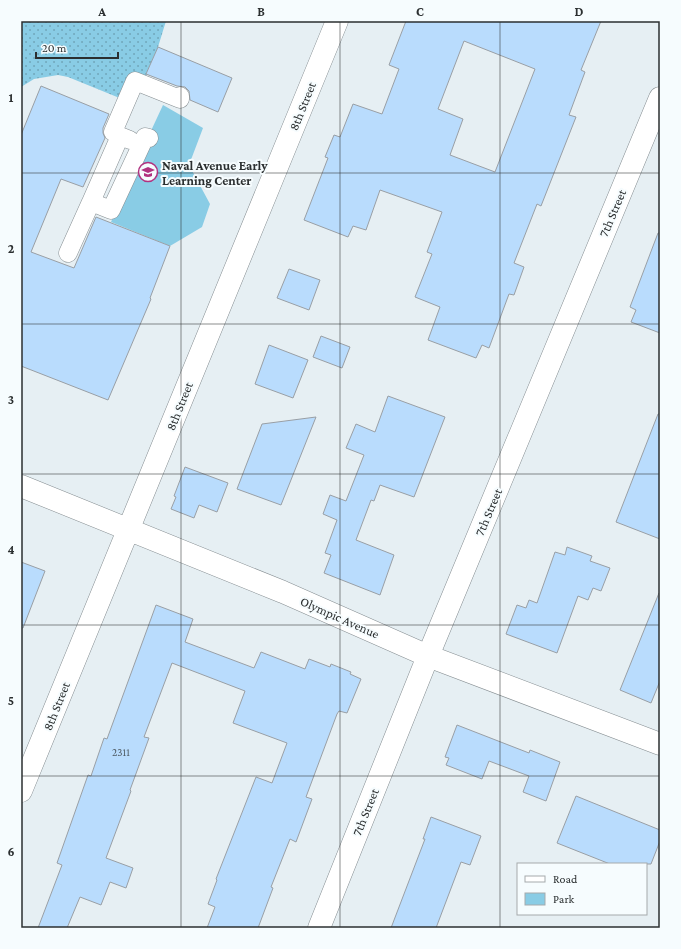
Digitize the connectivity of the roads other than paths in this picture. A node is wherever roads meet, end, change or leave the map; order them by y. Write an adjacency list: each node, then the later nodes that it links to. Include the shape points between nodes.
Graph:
1 (337, 21): 8 (street, 8th Street)
2 (180, 96): 4 (street, via 180,99 135,81 113,132)
3 (660, 98): 9 (street, 7th Street)
4 (120, 136): 5 (street); 5 (street, via 145,141 111,210)
5 (91, 202): 6 (street)
6 (68, 253)
7 (21, 486): 8 (street, Olympic Avenue)
8 (128, 530): 9 (street, Olympic Avenue, via 283,592); 11 (street, 8th Street)
9 (428, 656): 10 (street, Olympic Avenue); 12 (street, 7th Street)
10 (660, 744)
11 (21, 790)
12 (319, 928)

